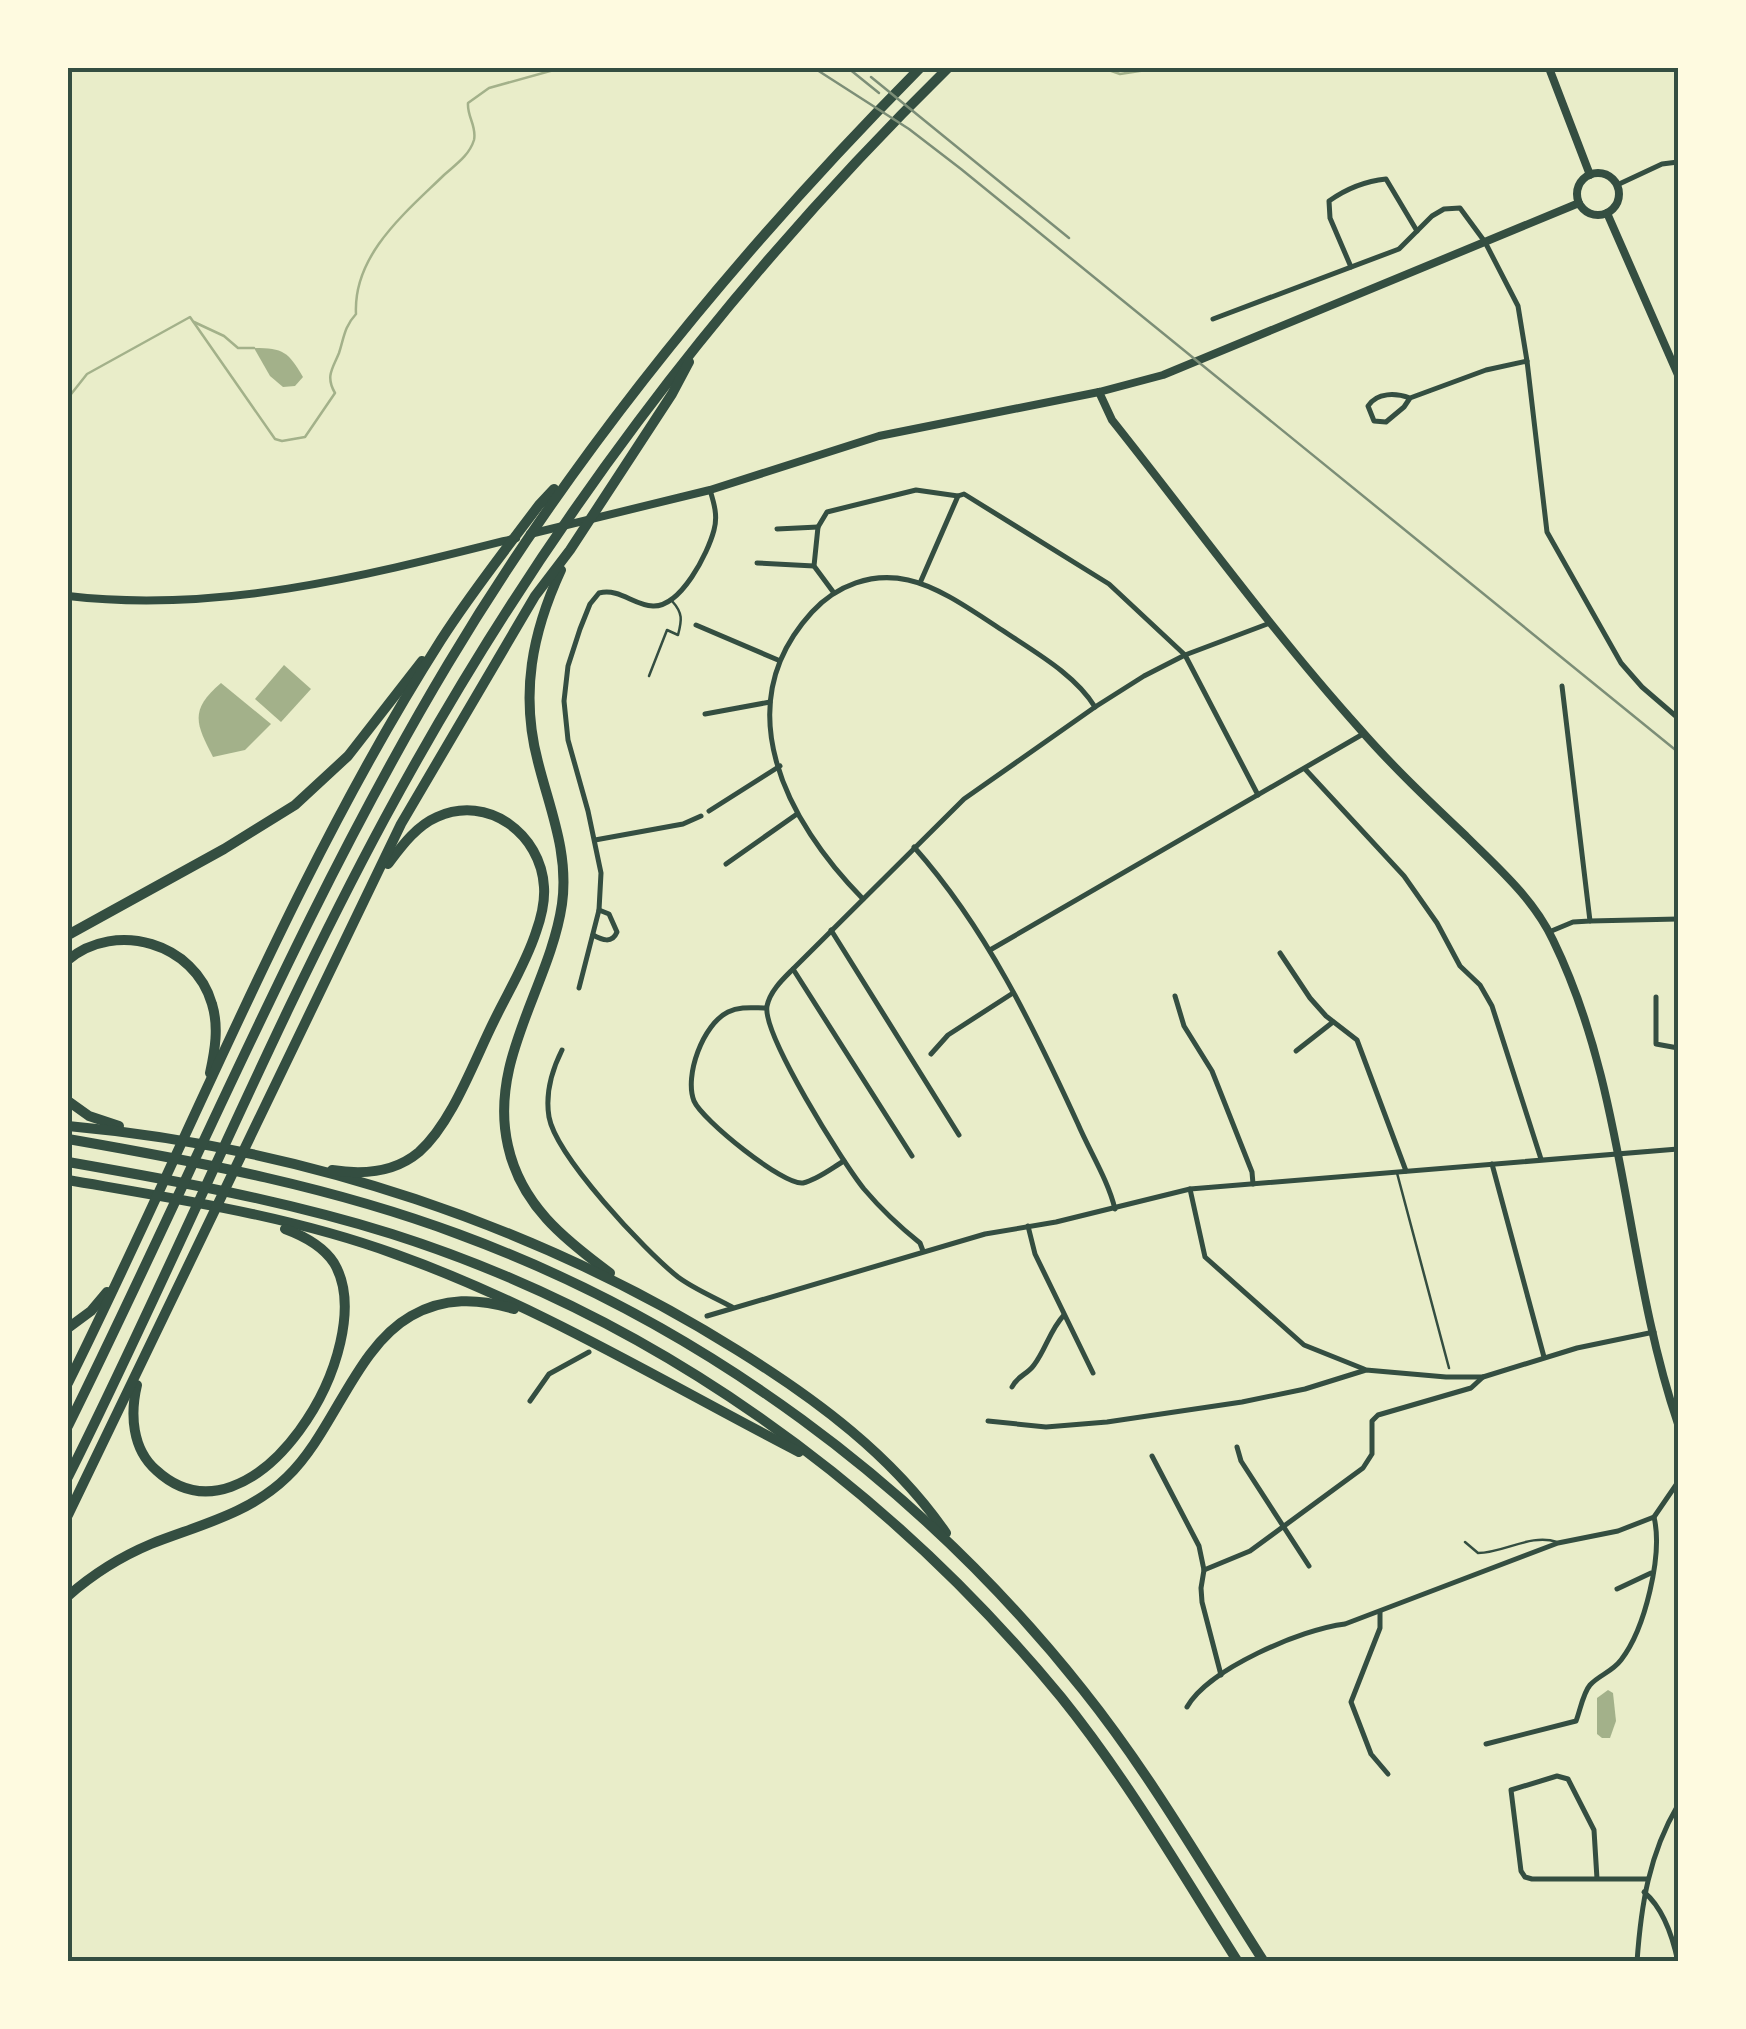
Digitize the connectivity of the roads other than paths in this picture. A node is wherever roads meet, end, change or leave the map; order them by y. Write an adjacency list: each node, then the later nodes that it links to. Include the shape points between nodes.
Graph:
1 (920, 68): 18 (highway, via 806,186)
2 (948, 68): 13 (highway)
3 (1549, 68): 5 (main road)
4 (1678, 162): 6 (street)
5 (1590, 175): 6 (main road, via 1603,174); 7 (main road, via 1578,189)
6 (1617, 185): 8 (main road, via 1617,204)
7 (1579, 203): 8 (main road, via 1588,213); 10 (main road)
8 (1607, 214): 15 (main road)
9 (1417, 232): 10 (street, via 1444,209 1460,208); 11 (street, via 1399,249); 11 (street, via 1386,179 1341,192 1329,201 1330,218)
10 (1484, 242): 14 (street, via 1519,308); 16 (main road, via 1163,375)
11 (1351, 267): 12 (street)
12 (1213, 319)
13 (704, 334): 23 (highway); 121 (highway, via 539,558 424,747 348,889)
14 (1527, 361): 17 (street); 40 (street, via 1547,532 1621,663)
15 (1678, 375)
16 (1099, 392): 19 (main road, via 879,436); 30 (main road, via 1112,420)
17 (1410, 398): 17 (street, via 1378,396 1369,415 1386,422)
18 (576, 467): 32 (highway, via 539,505); 117 (highway, via 438,681 346,848)
19 (710, 490): 28 (main road, via 304,588 185,602); 29 (street, via 714,532 683,592)
20 (958, 496): 21 (street, via 909,491 827,512); 26 (street); 33 (street, via 1110,584)
21 (818, 527): 22 (street); 25 (street)
22 (777, 529)
23 (570, 550): 52 (highway, via 534,596 458,723); 98 (highway, via 535,635 528,681 537,759 562,854 562,903 515,1045 504,1115 510,1156 530,1199 561,1236)
24 (756, 563): 25 (street)
25 (814, 566): 27 (street)
26 (920, 583): 27 (street, via 880,578); 38 (street, via 1049,663)
27 (834, 593): 34 (street)
28 (68, 596)
29 (671, 600): 35 (lane, via 681,626 678,634 667,630); 48 (street, via 652,606 600,593 572,654 566,727)
30 (1270, 623): 33 (street); 41 (main road)
31 (696, 625): 34 (street)
32 (442, 638): 58 (highway, via 348,756 295,805); 74 (highway, via 332,832)
33 (1185, 655): 38 (street); 44 (street)
34 (778, 660): 37 (street)
35 (650, 676)
36 (1562, 686): 55 (street)
37 (770, 702): 39 (street); 42 (street)
38 (1095, 707): 49 (street, via 964,799)
39 (705, 714)
40 (1678, 718)
41 (1363, 734): 43 (street); 57 (main road, via 1510,879)
42 (780, 766): 45 (street); 46 (street)
43 (1304, 770): 44 (street); 83 (street, via 1404,876 1460,966 1480,986)
44 (1258, 795): 60 (street)
45 (709, 811)
46 (797, 814): 50 (street); 51 (street)
47 (701, 816): 48 (street)
48 (595, 840): 53 (street)
49 (914, 847): 51 (street); 60 (street)
50 (726, 864)
51 (863, 899): 56 (street)
52 (361, 908): 87 (highway, via 408,839 436,817 456,812 487,813 516,828 533,848 544,881 532,943 428,1142 377,1172); 103 (highway)
53 (599, 910): 59 (street); 59 (street, via 618,932 606,941)
54 (1678, 919): 55 (street)
55 (1590, 921): 57 (street)
56 (831, 930): 63 (street); 78 (street)
57 (1549, 932): 81 (main road, via 1597,1064)
58 (68, 935)
59 (592, 935): 64 (street)
60 (990, 950): 65 (street)
61 (1280, 953): 69 (street)
62 (68, 960): 74 (highway, via 113,940 152,943 180,958 213,1006 216,1045)
63 (793, 968): 68 (street); 82 (street)
64 (579, 988)
65 (1012, 993): 73 (street); 93 (street)
66 (1174, 996): 91 (street, via 1212,1071)
67 (1656, 996): 70 (street, via 1656,1044)
68 (766, 1008): 84 (street, via 768,1026); 84 (street, via 736,1009 711,1028 690,1088 698,1108 792,1182 808,1182)
69 (1333, 1022): 72 (street); 88 (street, via 1362,1050)
70 (1678, 1048)
71 (562, 1050): 99 (street, via 548,1104 558,1141 642,1245 681,1279)
72 (1296, 1051)
73 (931, 1054)
74 (207, 1087): 97 (highway)
75 (68, 1101): 77 (highway, via 89,1116)
76 (68, 1126): 77 (highway)
77 (138, 1132): 87 (highway)
78 (959, 1135)
79 (68, 1139): 128 (highway, via 350,1199 444,1229 600,1295 755,1386 843,1450)
80 (1678, 1149): 81 (street)
81 (1618, 1152): 83 (street); 105 (main road)
82 (912, 1156)
83 (1541, 1159): 86 (street)
84 (844, 1161): 96 (street)
85 (68, 1162): 120 (highway, via 234,1193 396,1236 544,1294 707,1380)
86 (1492, 1164): 88 (street); 107 (street)
87 (294, 1166): 98 (highway, via 528,1240)
88 (1406, 1171): 89 (street)
89 (1397, 1172): 91 (street); 108 (lane)
90 (69, 1180): 94 (highway)
91 (1253, 1184): 92 (street)
92 (1190, 1190): 93 (street); 109 (street, via 1205,1258 1304,1345)
93 (1115, 1209): 95 (street)
94 (252, 1216): 102 (highway, via 393,1253); 103 (highway, via 324,1250 340,1275 345,1314 336,1357 306,1420 269,1465 244,1483 214,1492 192,1489 164,1476 144,1456 135,1395)
95 (1028, 1226): 96 (street); 100 (street)
96 (924, 1252): 99 (street)
97 (117, 1280): 104 (highway); 112 (highway)
98 (631, 1289): 128 (highway, via 840,1421 930,1509)
99 (732, 1307): 101 (street)
100 (1064, 1315): 110 (street); 113 (street, via 1034,1366)
101 (707, 1316)
102 (553, 1321): 120 (highway); 133 (highway, via 472,1300 410,1316 373,1353 285,1480 229,1516 129,1554)
103 (160, 1327): 123 (highway)
104 (68, 1328)
105 (1654, 1332): 107 (street); 116 (main road)
106 (589, 1352): 114 (street, via 549,1374)
107 (1544, 1357): 111 (street)
108 (1449, 1368)
109 (1366, 1370): 111 (street); 115 (street, via 1242,1402 1107,1422 1046,1427)
110 (1093, 1373)
111 (1484, 1377): 125 (street, via 1471,1388 1378,1415 1364,1468)
112 (68, 1384)
113 (1012, 1387)
114 (530, 1402)
115 (988, 1421)
116 (1678, 1424)
117 (68, 1426)
118 (1237, 1447): 125 (street)
119 (1152, 1456): 130 (street, via 1199,1546)
120 (832, 1468): 144 (highway, via 941,1565 1061,1698)
121 (68, 1477)
122 (1678, 1482): 124 (street)
123 (68, 1515)
124 (1654, 1517): 127 (street); 131 (street)
125 (1284, 1529): 129 (street); 130 (street)
126 (1465, 1542): 127 (lane, via 1478,1553 1537,1539)
127 (1558, 1543): 134 (street)
128 (958, 1550): 145 (highway, via 1110,1724)
129 (1308, 1566)
130 (1204, 1570): 135 (street, via 1202,1602)
131 (1651, 1573): 132 (street); 137 (street, via 1636,1636 1614,1669 1590,1685 1576,1721)
132 (1617, 1590)
133 (68, 1596)
134 (1380, 1612): 135 (street, via 1318,1627); 138 (street, via 1351,1702 1370,1754)
135 (1221, 1675): 136 (street, via 1196,1691)
136 (1188, 1708)
137 (1486, 1744)
138 (1388, 1774)
139 (1678, 1805): 140 (street)
140 (1647, 1879): 141 (street); 142 (street)
141 (1596, 1880): 141 (street, via 1524,1877 1512,1790 1557,1776 1568,1779 1594,1830)
142 (1644, 1892): 143 (street); 146 (street)
143 (1675, 1934): 147 (street)
144 (1238, 1962)
145 (1264, 1962)
146 (1636, 1962)
147 (1678, 1962)

